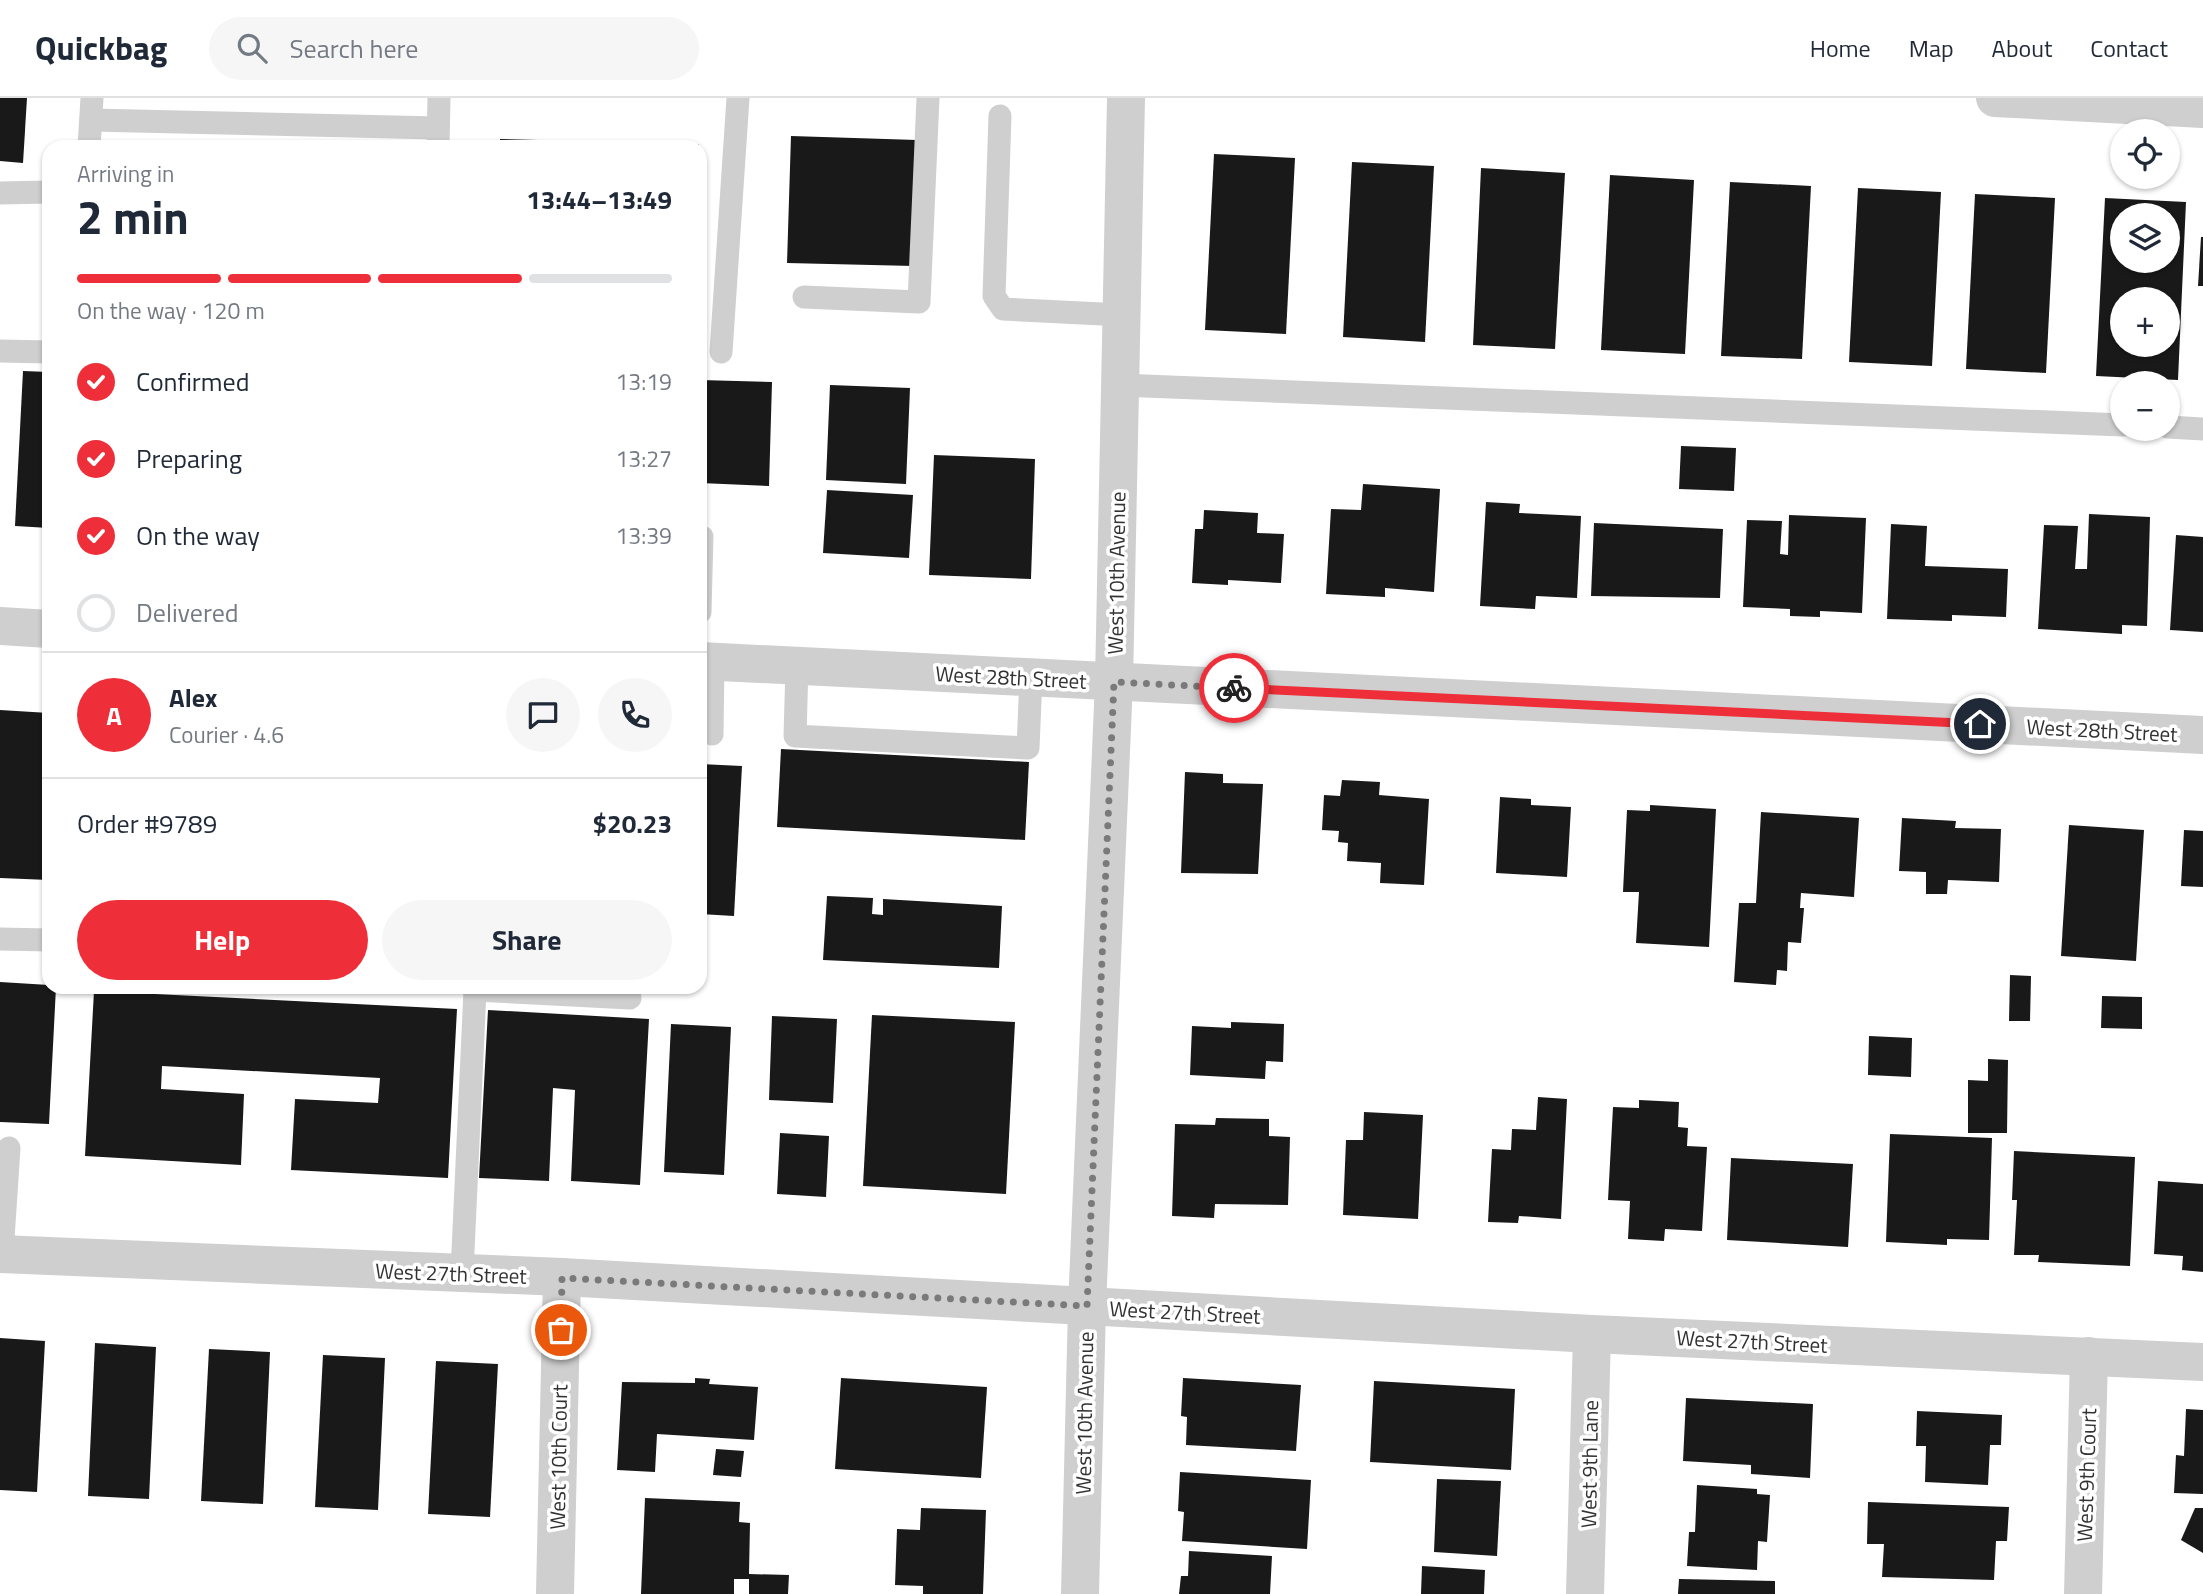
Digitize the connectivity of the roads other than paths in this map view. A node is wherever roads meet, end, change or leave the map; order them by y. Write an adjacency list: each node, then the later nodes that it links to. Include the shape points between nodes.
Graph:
1 (439, 98): 9 (lane)
2 (738, 98): 17 (lane)
3 (928, 98): 13 (lane, via 919,302)
4 (1126, 98): 14 (street, West 10th Avenue)
5 (2009, 98): 7 (street)
6 (92, 109): 9 (lane); 10 (lane)
7 (2203, 109)
8 (1000, 116): 14 (lane, via 995,296 1003,309)
9 (438, 138)
10 (90, 140)
11 (42, 192): 12 (lane)
12 (0, 193)
13 (804, 297)
14 (1122, 316): 18 (street, West 10th Avenue)
15 (0, 351): 16 (lane)
16 (42, 352)
17 (722, 352)
18 (1120, 385): 19 (lane); 27 (street, West 10th Avenue)
19 (2110, 424)
20 (2180, 428): 21 (lane)
21 (2203, 429)
22 (0, 626): 23 (street)
23 (42, 629)
24 (707, 661): 25 (street, West 28th Street); 28 (lane)
25 (797, 666): 26 (street, West 28th Street); 26 (lane, via 795,736 1001,747 1028,748)
26 (1031, 677): 27 (street, West 28th Street)
27 (1114, 682): 29 (street, West 28th Street); 39 (street, West 10th Avenue)
28 (712, 734)
29 (2203, 735)
30 (0, 939): 31 (lane)
31 (42, 940)
32 (474, 994): 37 (lane)
33 (560, 994): 34 (lane)
34 (629, 998)
35 (9, 1148): 36 (lane)
36 (1, 1254): 37 (street, West 27th Street)
37 (462, 1273): 38 (street, West 27th Street)
38 (562, 1278): 39 (street, West 27th Street); 43 (street, West 10th Court)
39 (1087, 1306): 40 (street, West 27th Street); 44 (street, West 10th Avenue)
40 (1592, 1334): 41 (street, West 27th Street); 45 (street, West 9th Lane)
41 (2089, 1356): 42 (street, West 27th Street); 46 (street, West 9th Court)
42 (2203, 1362)
43 (555, 1594)
44 (1080, 1594)
45 (1586, 1594)
46 (2083, 1594)

